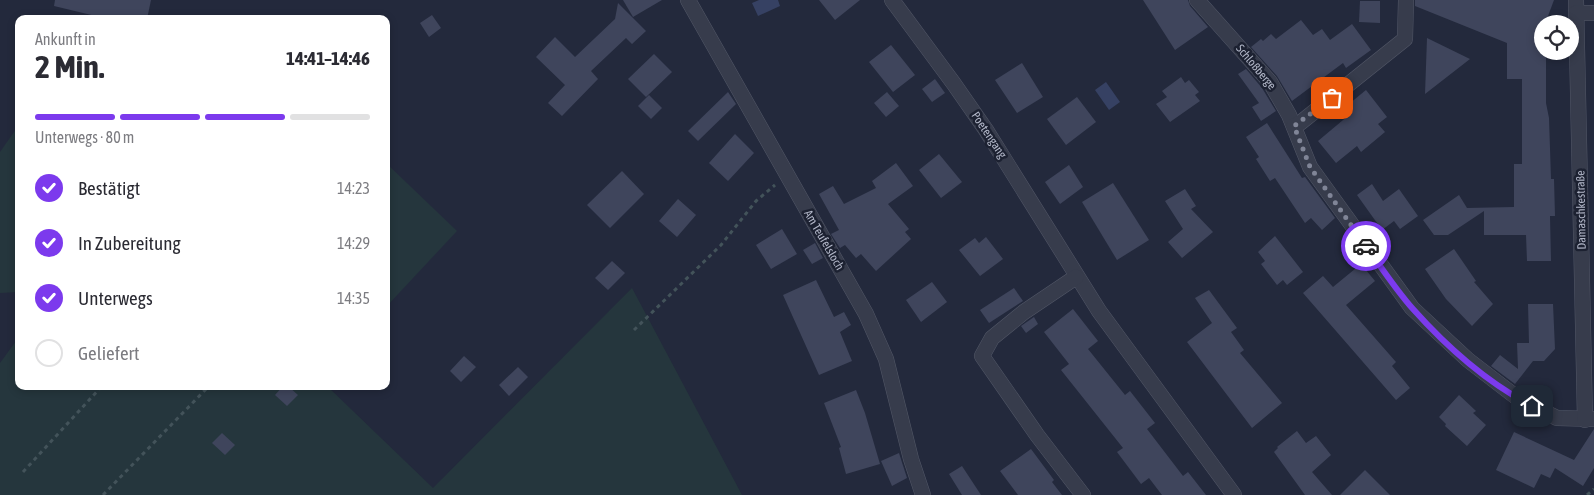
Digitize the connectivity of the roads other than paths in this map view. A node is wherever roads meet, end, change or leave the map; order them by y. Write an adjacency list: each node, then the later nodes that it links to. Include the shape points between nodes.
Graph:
1 (688, 0): 10 (street, Am Teufelsloch, via 866,314 886,359)
2 (892, 0): 8 (street, Poetengang, via 986,130)
3 (1197, 0): 7 (street, Schloßberge, via 1270,82)
4 (1406, 0): 7 (street, via 1405,39)
5 (1576, 7): 6 (street); 9 (street, Damaschkestraße)
6 (1594, 13)
7 (1294, 126): 9 (street, Schloßberge, via 1312,169 1402,296 1428,325 1489,378 1520,400 1557,418)
8 (1076, 277): 11 (street, via 992,338 982,356); 12 (street, Poetengang, via 1098,312)
9 (1590, 420)
10 (923, 495)
11 (1083, 495)
12 (1234, 495)

